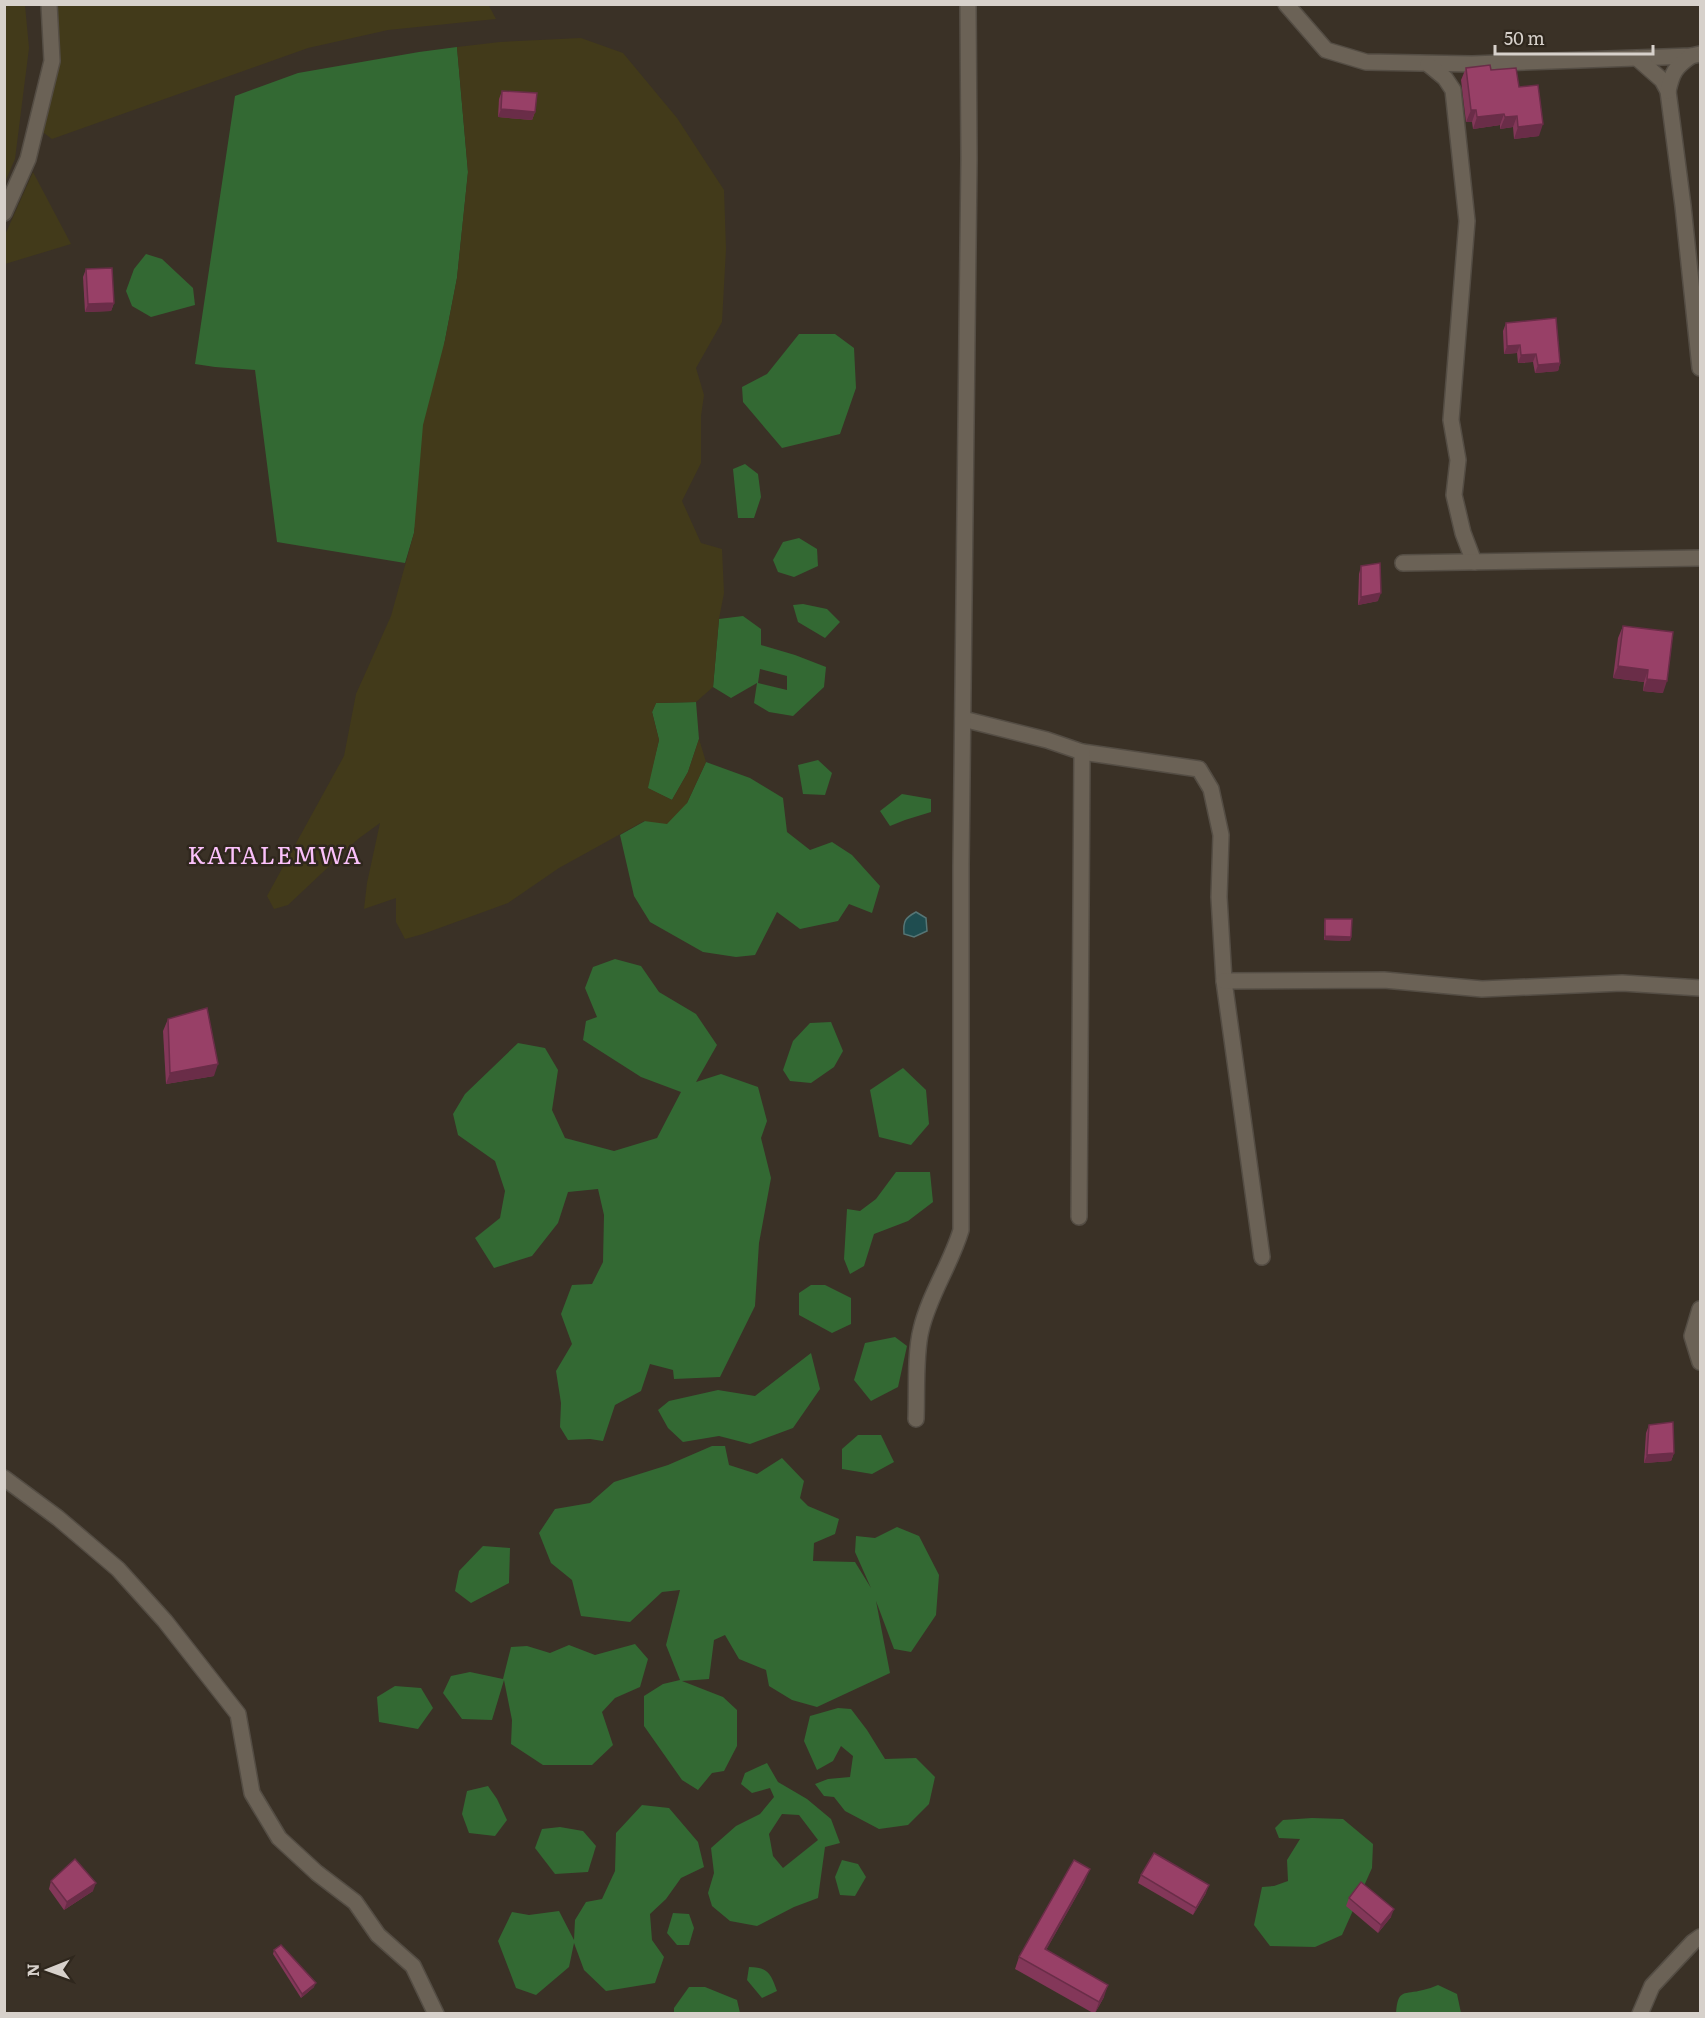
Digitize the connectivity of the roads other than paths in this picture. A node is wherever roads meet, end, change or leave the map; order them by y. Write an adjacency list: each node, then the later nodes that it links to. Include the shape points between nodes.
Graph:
1 (49, 4): 10 (street, via 52,61 28,159)
2 (968, 4): 15 (street)
3 (1291, 7): 6 (street, via 1326,50 1366,62)
4 (1696, 55): 5 (street); 9 (street, via 1678,65 1671,75)
5 (1637, 58): 7 (street); 9 (street, via 1662,80)
6 (1428, 64): 7 (street); 8 (street)
7 (1472, 64): 8 (street, via 1459,75)
8 (1453, 90): 13 (street, via 1467,221 1451,420 1458,460 1454,495)
9 (1668, 92): 11 (street)
10 (4, 213)
11 (1701, 368)
12 (1701, 558): 13 (street)
13 (1474, 562): 14 (street)
14 (1403, 563)
15 (963, 719): 16 (street); 23 (street, via 961,1230 920,1332)
16 (1082, 752): 17 (street, via 1199,769 1211,789 1221,835); 19 (street)
17 (1224, 981): 18 (street, via 1384,980 1482,989 1622,983); 20 (street)
18 (1701, 988)
19 (1079, 1217)
20 (1262, 1257)
21 (1701, 1309): 22 (street, via 1692,1336)
22 (1701, 1362)
23 (916, 1419)
24 (4, 1478): 26 (street, via 118,1569 165,1621 238,1714 252,1793 279,1838 355,1902 378,1935 413,1966)
25 (1701, 1937): 27 (street, via 1652,1986)
26 (436, 2013)
27 (1640, 2013)

